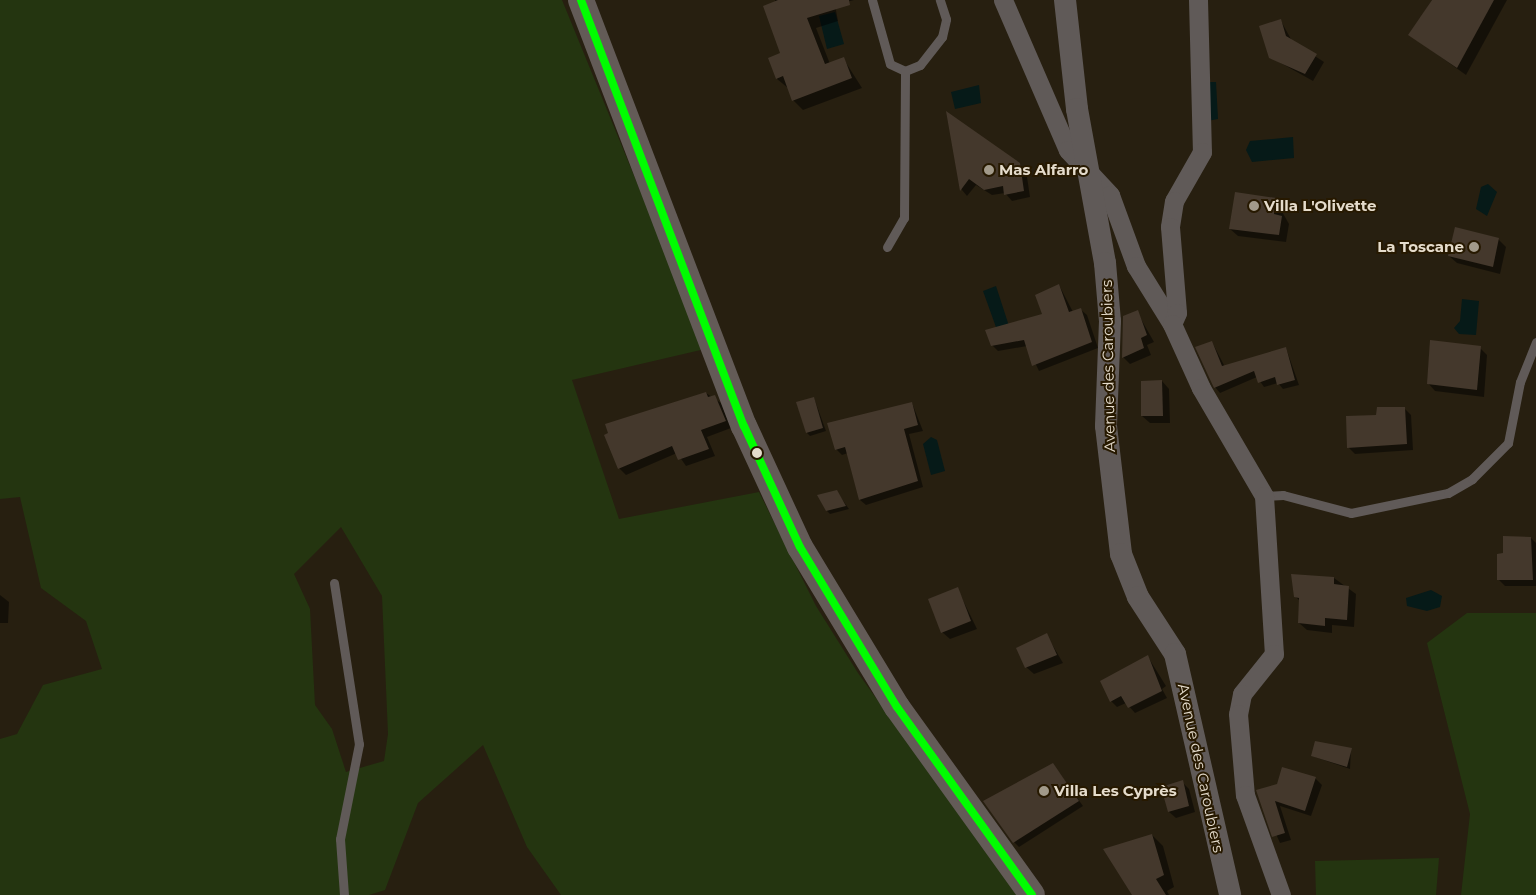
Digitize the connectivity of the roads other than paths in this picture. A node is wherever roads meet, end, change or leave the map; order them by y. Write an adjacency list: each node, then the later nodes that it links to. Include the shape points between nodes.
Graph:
1 (581, 0): 15 (main road, via 744,426 800,547 897,706)
2 (872, 0): 7 (lane, via 890,64)
3 (940, 0): 7 (lane, via 946,19 942,37 920,65)
4 (1003, 0): 8 (street, via 1068,150)
5 (1064, 0): 8 (street, Avenue des Caroubiers)
6 (1198, 0): 10 (street, via 1202,152 1174,201 1170,227 1177,313)
7 (905, 71): 9 (lane, via 904,218)
8 (1088, 174): 10 (street, via 1098,178 1110,195 1136,266); 16 (street, Avenue des Caroubiers, via 1105,263 1110,321 1106,426 1121,554 1138,597 1178,663)
9 (887, 247)
10 (1172, 324): 12 (street, via 1201,388)
11 (1536, 342): 12 (lane, via 1520,382 1508,443 1472,479 1448,494 1351,513 1283,494)
12 (1264, 496): 17 (street, via 1276,637 1274,654 1242,694 1238,714 1245,795)
13 (334, 583): 14 (lane, via 359,744 340,839)
14 (344, 895)
15 (1032, 895)
16 (1230, 895)
17 (1281, 895)

